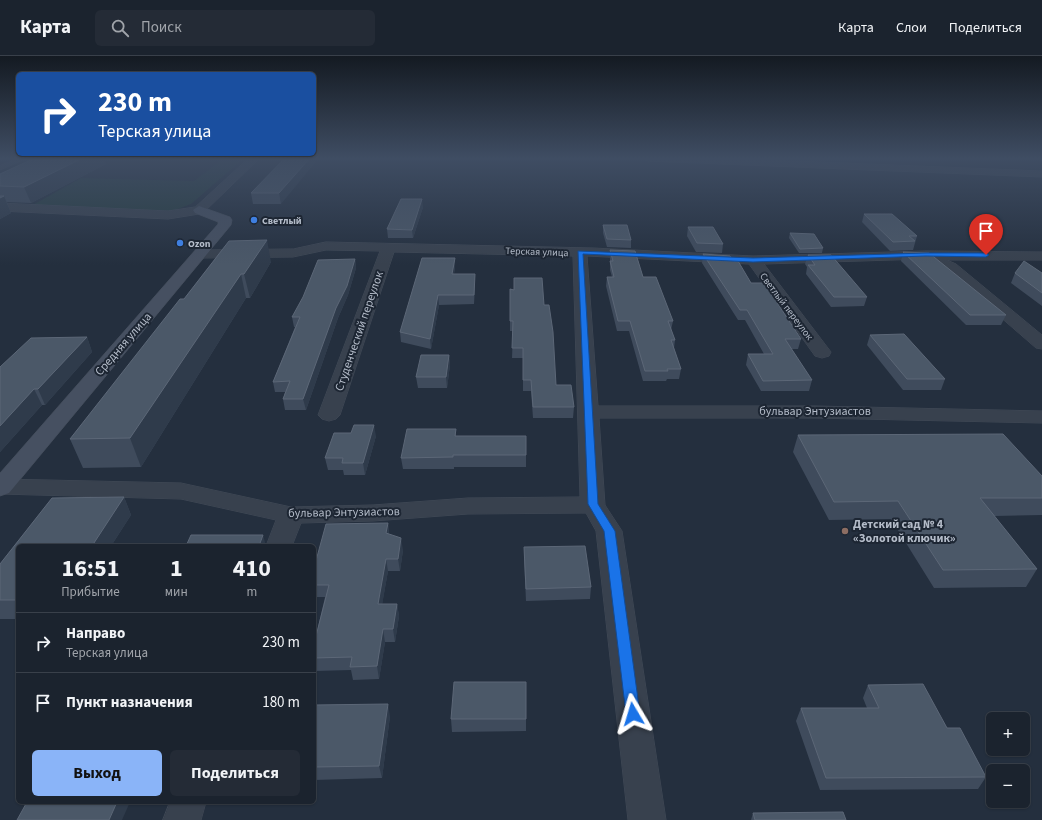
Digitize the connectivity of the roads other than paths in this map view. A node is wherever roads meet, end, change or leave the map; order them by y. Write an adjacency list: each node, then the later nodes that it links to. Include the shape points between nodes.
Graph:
1 (217, 194): 3 (street)
2 (0, 207): 3 (street, via 168,215)
3 (199, 210): 6 (street, Средняя улица, via 225,220 224,225)
4 (389, 246): 5 (street, Терская улица); 6 (street, Терская улица, via 326,246 293,253); 13 (street, Студенческий переулок)
5 (580, 252): 9 (street, Терская улица); 12 (street)
6 (200, 254): 15 (street, Средняя улица)
7 (926, 255): 8 (street, Терская улица); 9 (street, Терская улица); 10 (street, via 951,267)
8 (1042, 256)
9 (753, 260): 11 (street, Светлый переулок)
10 (1042, 344)
11 (822, 352)
12 (588, 412): 14 (street, бульвар Энтузиастов, via 880,411); 16 (street)
13 (329, 416)
14 (1042, 417)
15 (0, 488): 17 (street, бульвар Энтузиастов, via 181,491)
16 (593, 504): 17 (street, бульвар Энтузиастов, via 468,506 373,513); 21 (street, via 609,531)
17 (290, 515): 18 (street)
18 (280, 544)
19 (187, 804): 20 (street)
20 (182, 820)
21 (647, 820)

